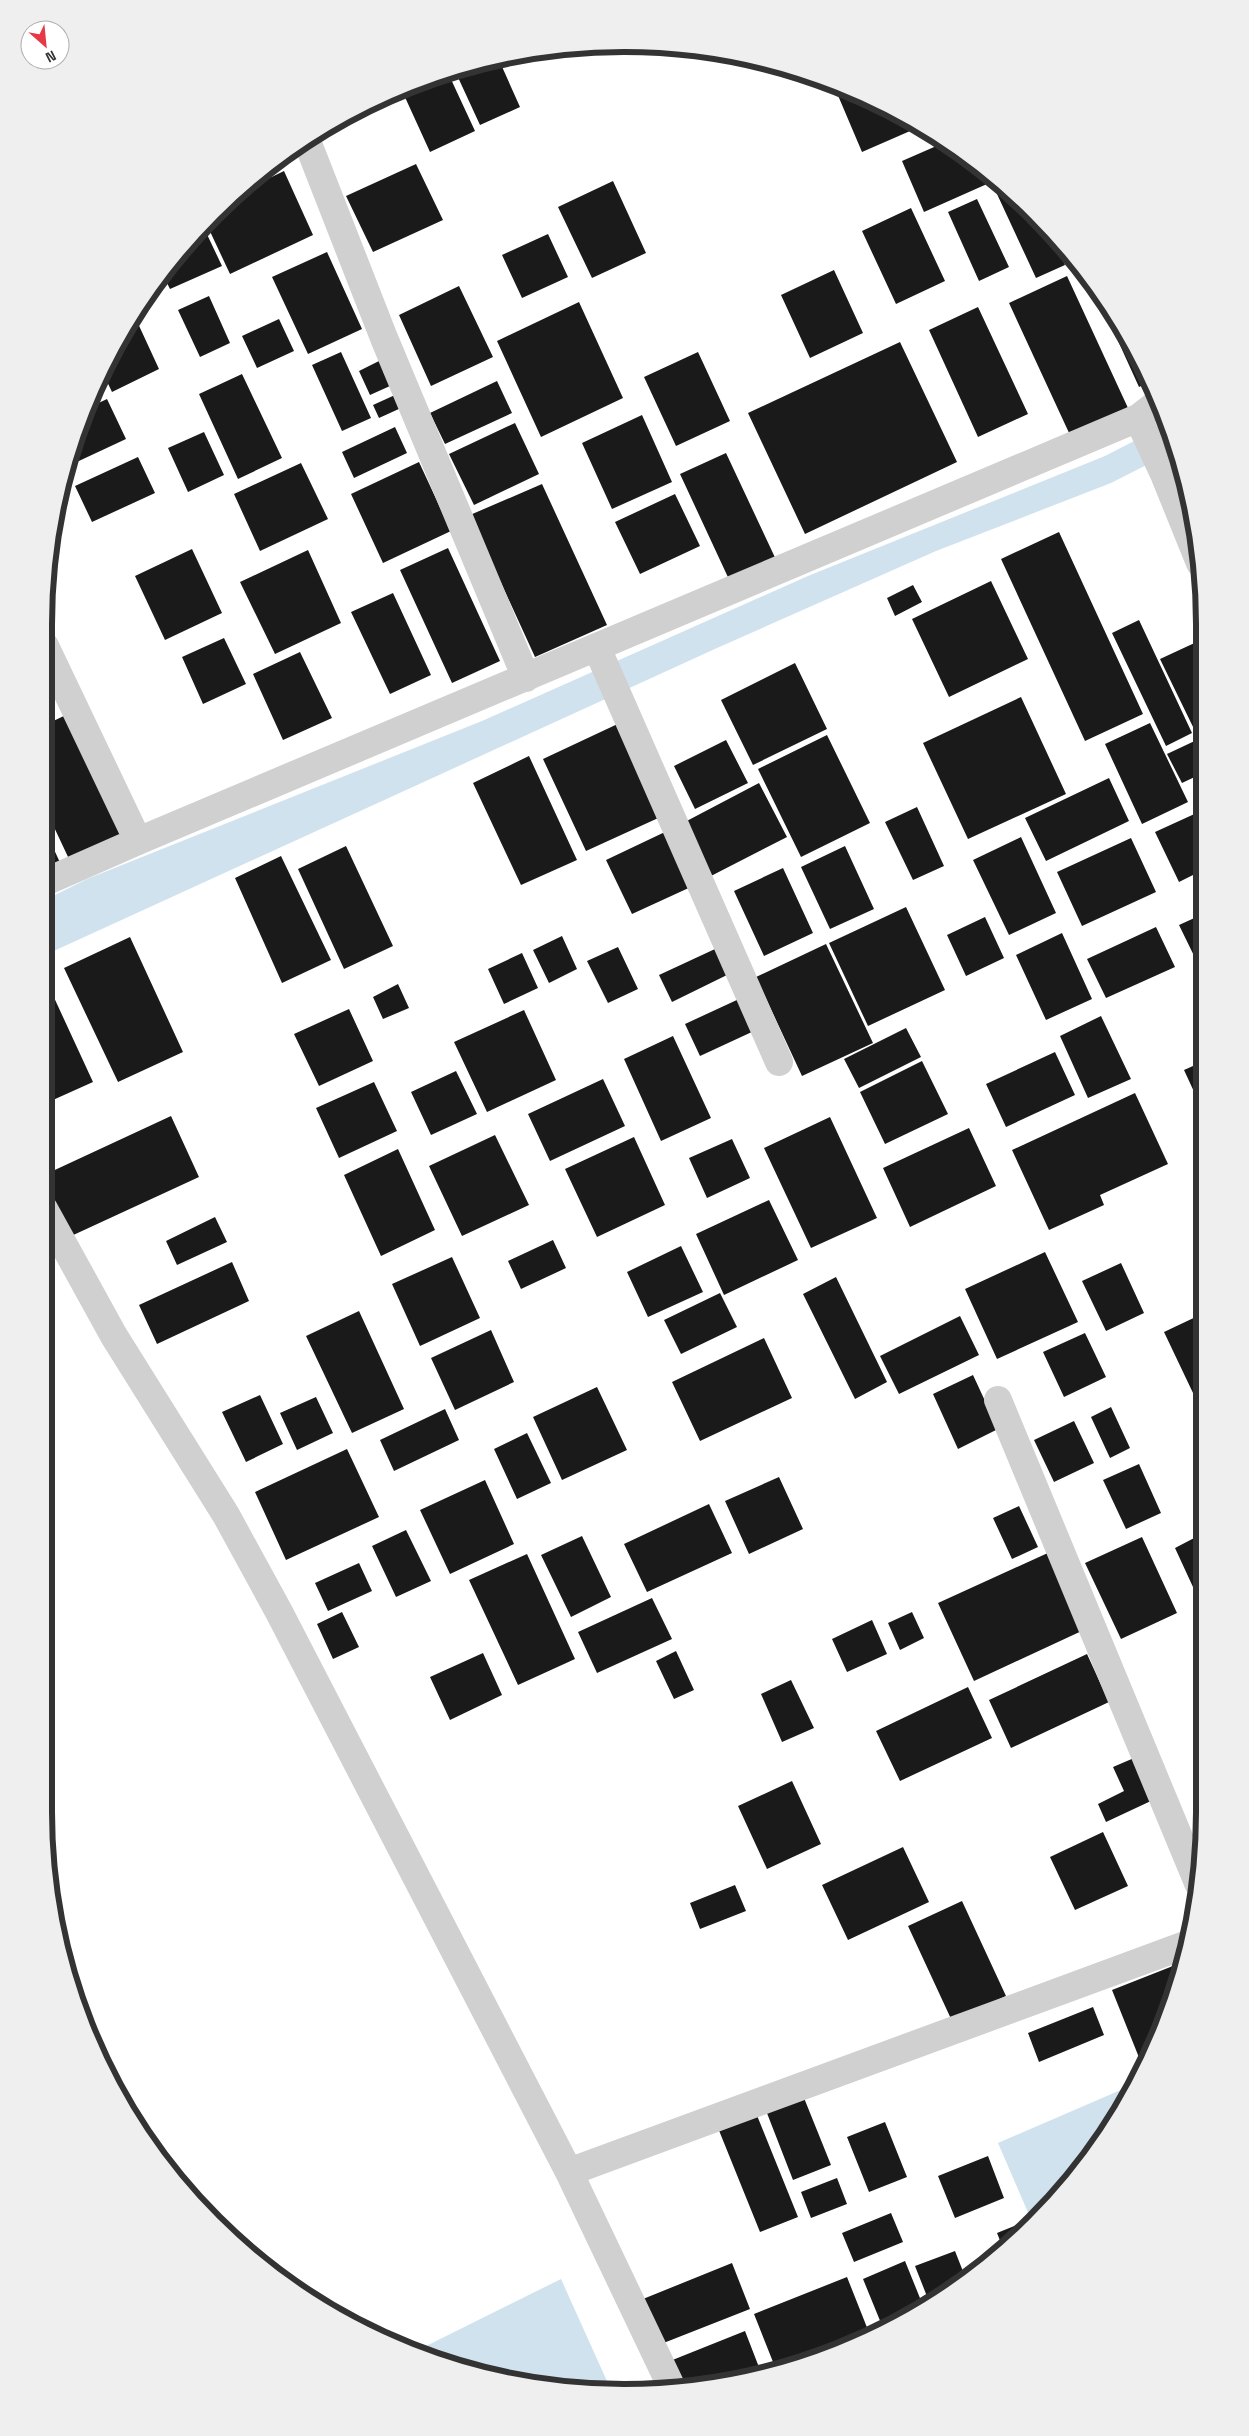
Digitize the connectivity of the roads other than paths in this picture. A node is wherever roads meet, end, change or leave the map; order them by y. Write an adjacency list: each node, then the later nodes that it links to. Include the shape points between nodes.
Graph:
1 (310, 147): 7 (street, via 384,338)
2 (1153, 406): 3 (street)
3 (1138, 418): 4 (street); 5 (street)
4 (1190, 539)
5 (597, 648): 7 (street); 10 (street)
6 (52, 661): 8 (street)
7 (526, 678): 8 (street)
8 (138, 841): 9 (street)
9 (52, 879)
10 (780, 1062)
11 (52, 1224): 15 (street, via 114,1336 226,1515 280,1612)
12 (998, 1400): 13 (street)
13 (1193, 1871)
14 (1180, 1947): 15 (street)
15 (570, 2172): 16 (street)
16 (669, 2381)

